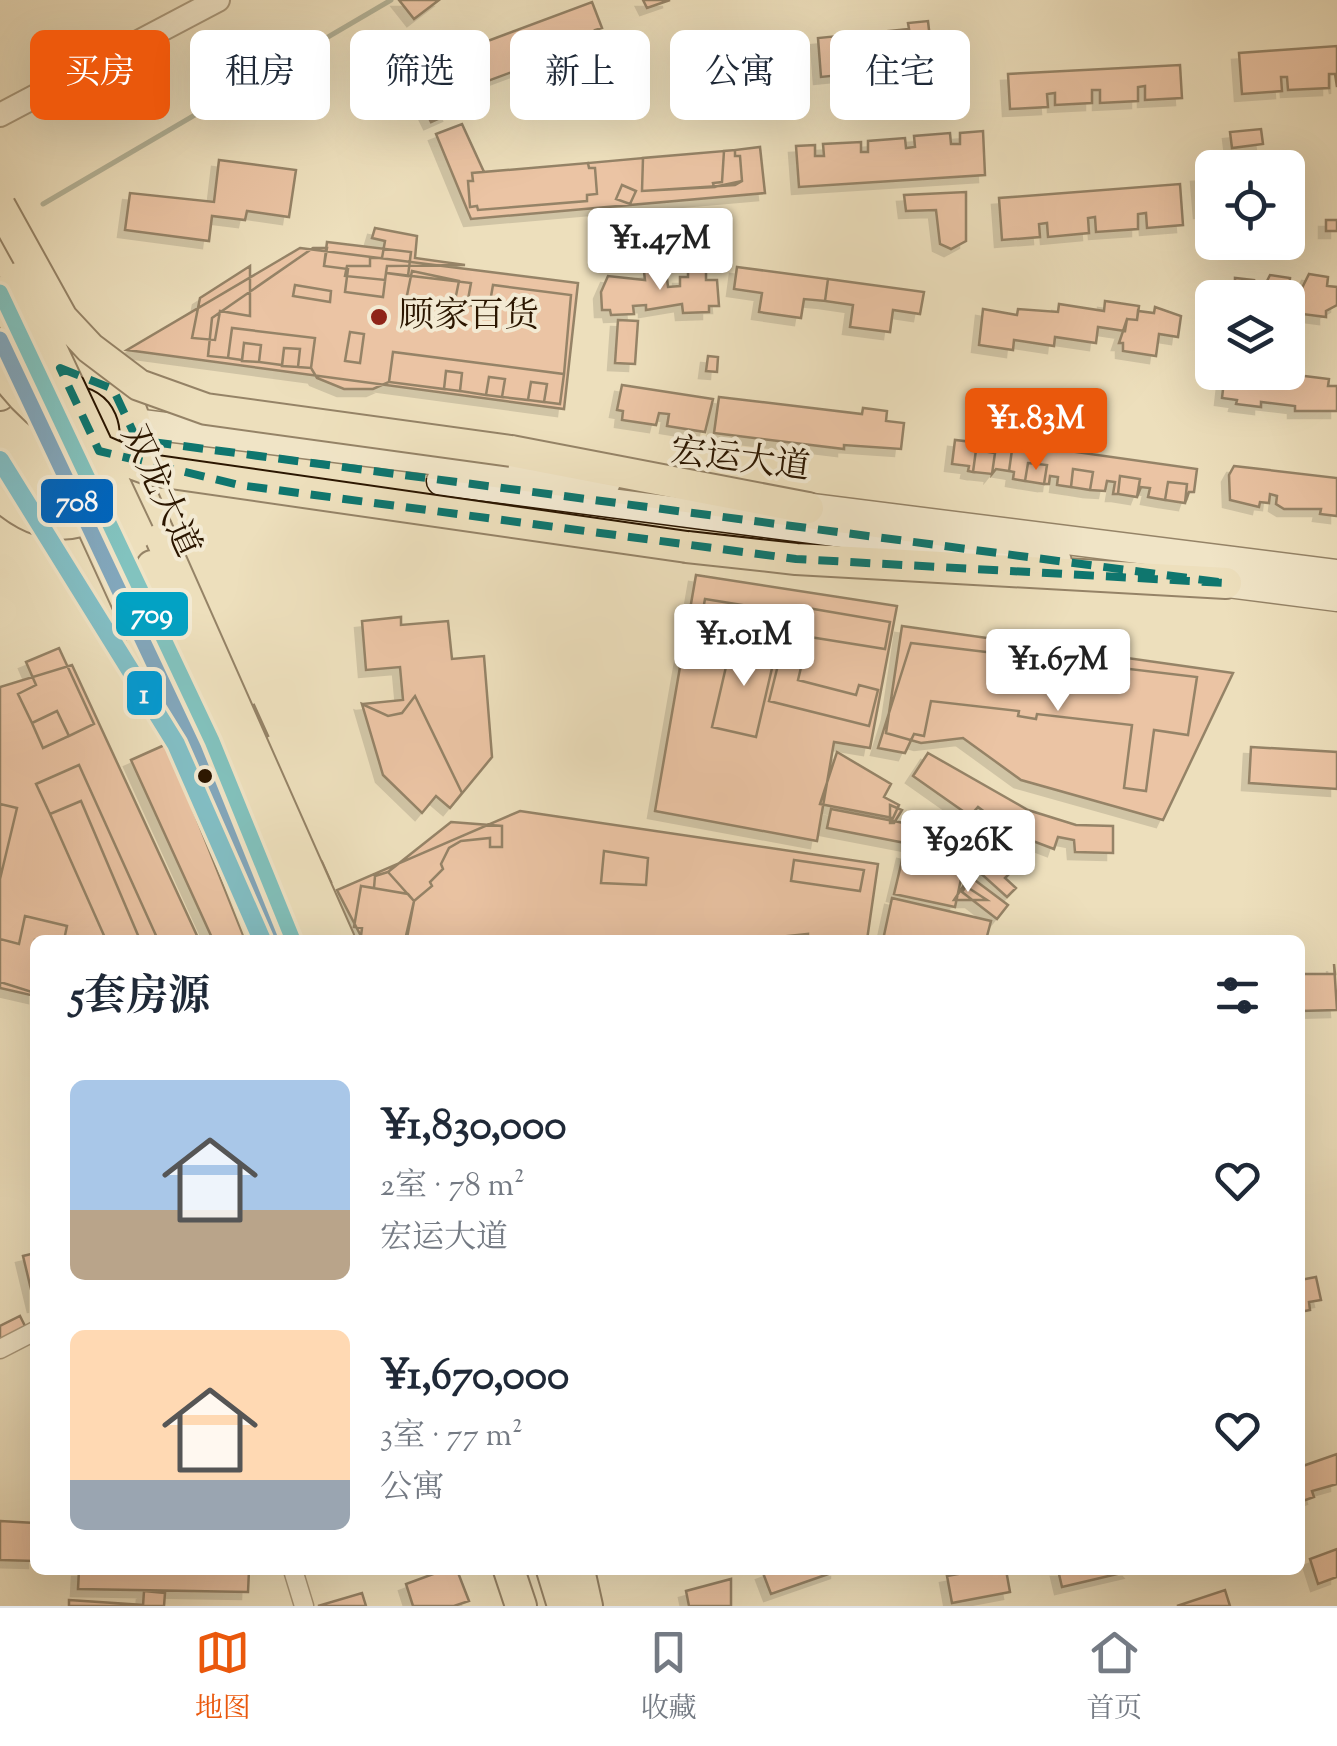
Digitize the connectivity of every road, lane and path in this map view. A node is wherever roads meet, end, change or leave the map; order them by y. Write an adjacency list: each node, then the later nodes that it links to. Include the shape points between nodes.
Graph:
1 (218, 0): 2 (street)
2 (0, 115)
3 (0, 205): 7 (highway); 12 (highway, bridge, via 62,318 139,385 206,409 510,451)
4 (0, 245): 19 (highway, 双龙大道, bridge, via 138,534)
5 (0, 292): 18 (highway, 双龙大道, bridge, via 212,741)
6 (0, 367): 15 (highway, bridge, via 41,416 85,446 150,470 687,547)
7 (73, 368): 8 (highway, via 24,375); 9 (highway, via 113,389)
8 (0, 394)
9 (135, 432): 10 (highway); 12 (main road, 宏运大道); 15 (main road, 宏运大道)
10 (132, 473): 13 (highway, via 107,506); 20 (highway, 双龙大道)
11 (0, 496): 13 (highway, via 43,521)
12 (808, 508): 14 (main road, 宏运大道)
13 (88, 517): 17 (highway)
14 (1337, 574)
15 (1226, 583): 16 (main road, 宏运大道)
16 (1337, 597)
17 (260, 935)
18 (291, 935)
19 (310, 935)
20 (337, 935)
21 (30, 1334): 22 (street)
22 (0, 1348)
23 (295, 1575): 28 (street)
24 (510, 1575): 29 (highway)
25 (525, 1575): 30 (highway)
26 (553, 1575): 31 (highway)
27 (581, 1575): 32 (highway)
28 (304, 1606)
29 (520, 1606)
30 (534, 1606)
31 (562, 1606)
32 (587, 1606)

